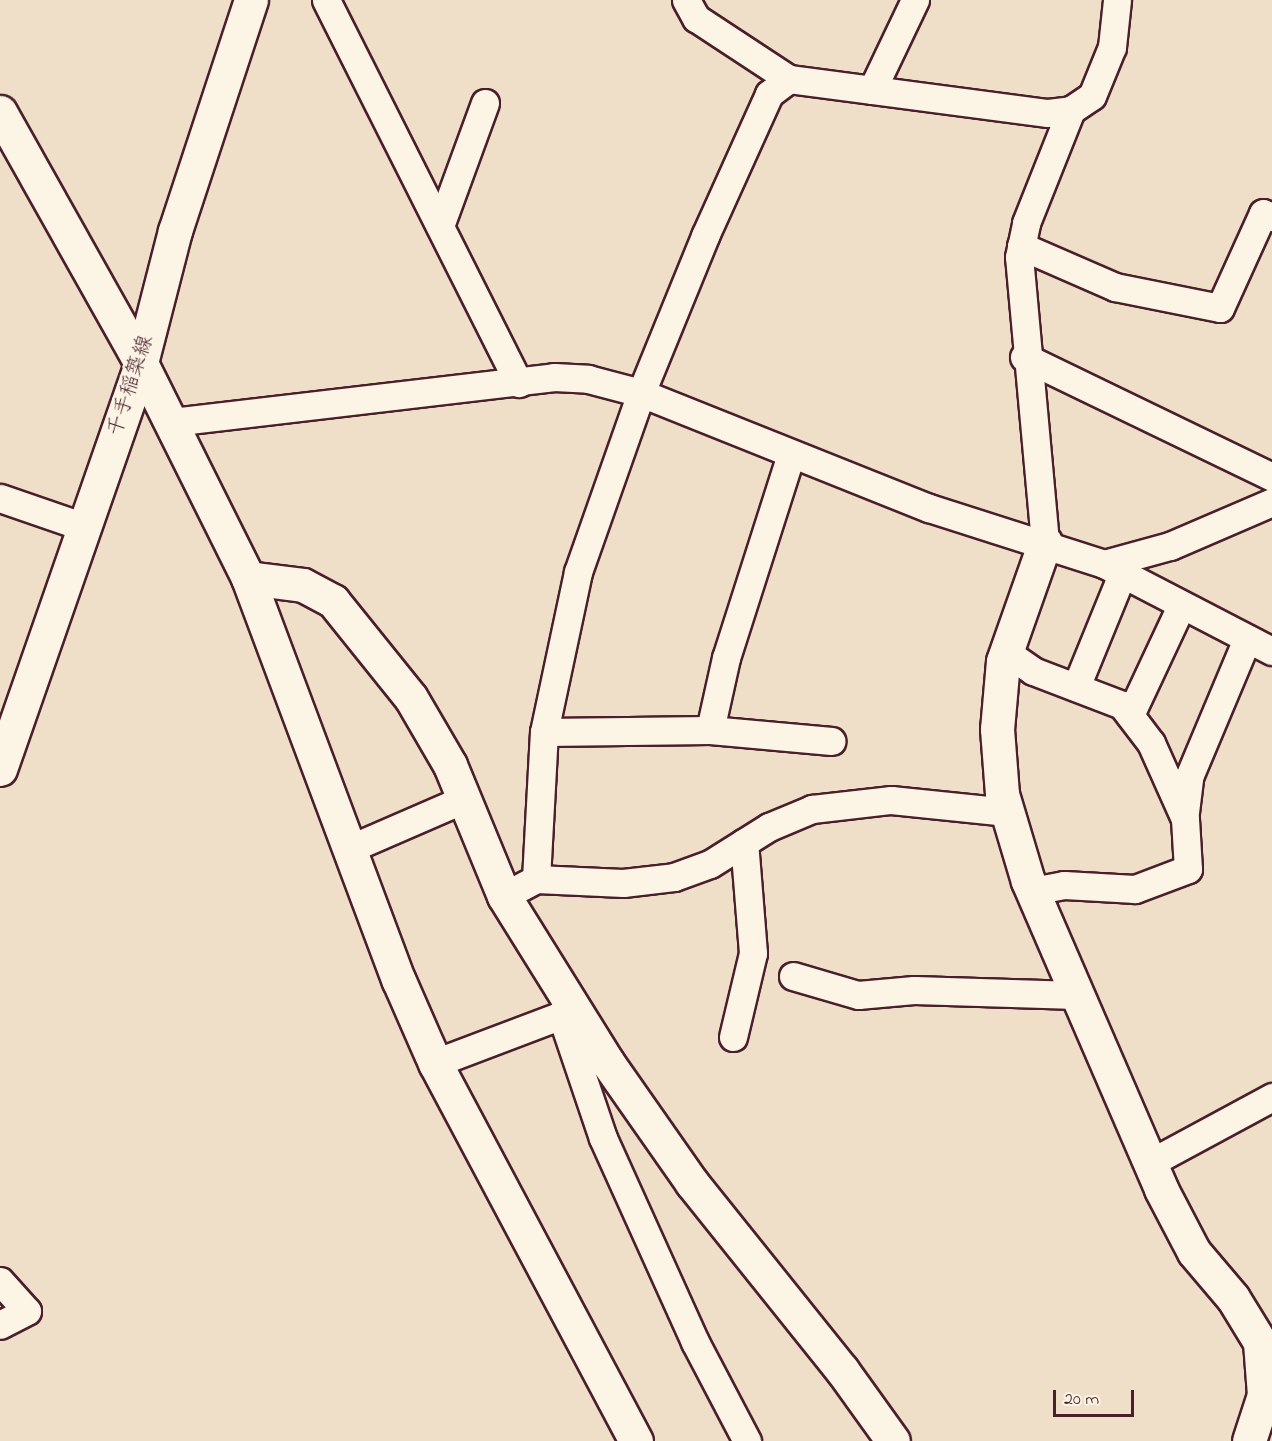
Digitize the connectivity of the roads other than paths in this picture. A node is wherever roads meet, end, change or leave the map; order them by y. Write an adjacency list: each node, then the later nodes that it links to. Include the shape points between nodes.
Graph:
1 (251, 0): 15 (street, 千手稲築線, via 175,231)
2 (326, 0): 12 (street)
3 (686, 0): 6 (street, via 696,18)
4 (915, 0): 7 (street)
5 (1117, 0): 9 (street, via 1102,76 1092,96)
6 (789, 79): 7 (street); 17 (street, via 769,94)
7 (872, 90): 9 (street, via 1011,111)
8 (485, 103): 12 (street)
9 (1071, 110): 13 (street)
10 (0, 112): 15 (street)
11 (1269, 208): 13 (street, via 1220,308 1115,287)
12 (440, 226): 16 (street)
13 (1021, 246): 14 (street)
14 (1024, 357): 20 (street); 24 (street)
15 (141, 363): 18 (street); 23 (street, 千手稲築線)
16 (519, 383): 17 (street, via 588,380); 18 (street)
17 (641, 393): 19 (street); 34 (street, via 578,572)
18 (172, 422): 26 (street)
19 (791, 454): 24 (street, via 929,508); 33 (street, via 726,658)
20 (1272, 477)
21 (0, 498): 23 (street)
22 (1272, 502): 25 (street)
23 (84, 527): 36 (street, 千手稲築線)
24 (1045, 542): 25 (street); 30 (street)
25 (1113, 569): 27 (street); 31 (street)
26 (248, 578): 37 (street, via 303,585 333,602 411,698); 41 (street)
27 (1181, 606): 28 (street); 32 (street)
28 (1247, 639): 29 (street); 39 (street, via 1189,777)
29 (1272, 651)
30 (1006, 652): 31 (street, via 1033,671); 38 (street, via 997,729)
31 (1076, 687): 32 (street, via 1102,693)
32 (1130, 716): 39 (street, via 1172,782)
33 (710, 730): 34 (street); 35 (street)
34 (544, 732): 42 (street)
35 (832, 741)
36 (0, 769)
37 (464, 799): 41 (street); 44 (street)
38 (1007, 812): 40 (street, via 855,802 812,809); 43 (street)
39 (1185, 819): 43 (street, via 1188,869 1135,889 1064,885)
40 (744, 842): 42 (street, via 710,864 674,877 623,883); 48 (street, via 753,953)
41 (349, 849): 49 (street)
42 (536, 879): 44 (street)
43 (1033, 891): 46 (street)
44 (504, 896): 47 (street)
45 (792, 976): 46 (street, via 858,995 915,990)
46 (1076, 995): 51 (street)
47 (568, 1012): 49 (street); 56 (street, via 603,1138 695,1342); 57 (street, via 692,1183 842,1370)
48 (733, 1037)
49 (435, 1063): 55 (street)
50 (1272, 1097): 51 (street)
51 (1150, 1163): 54 (street, via 1194,1252 1233,1298 1260,1342)
52 (0, 1281): 53 (street, via 27,1311)
53 (0, 1325)
54 (1269, 1370): 58 (street)
55 (636, 1441)
56 (747, 1441)
57 (892, 1441)
58 (1249, 1441)

